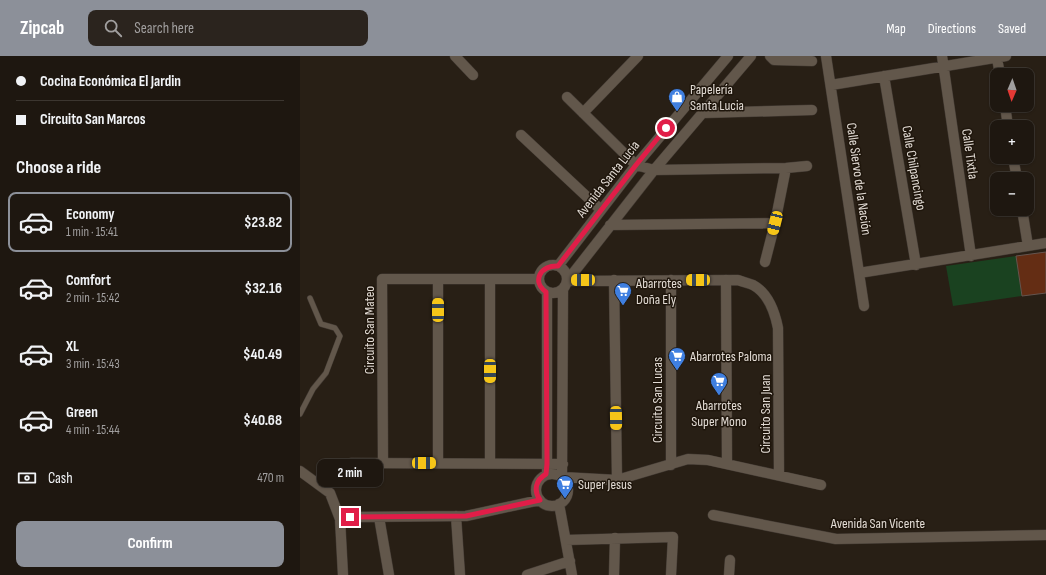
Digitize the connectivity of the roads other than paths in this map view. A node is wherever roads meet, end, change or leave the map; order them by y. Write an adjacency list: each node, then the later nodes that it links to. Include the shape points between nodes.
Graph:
1 (455, 56): 12 (street)
2 (638, 56): 17 (street)
3 (728, 56): 20 (street, Avenida Santa Lucía)
4 (752, 56): 18 (street)
5 (770, 56): 9 (street, via 774,60)
6 (826, 56): 14 (street, Calle Siervo de la Nación)
7 (942, 56): 10 (street, Calle Tixtla)
8 (1002, 57): 10 (street); 11 (street)
9 (812, 61)
10 (943, 66): 13 (street); 30 (street, Calle Tixtla)
11 (1001, 68)
12 (473, 75)
13 (884, 76): 14 (street); 32 (street, Calle Chilpancingo)
14 (831, 85): 34 (street, Calle Siervo de la Nación)
15 (567, 97): 17 (street)
16 (812, 110): 18 (street)
17 (583, 113): 20 (street)
18 (703, 113): 23 (street)
19 (521, 135): 24 (street)
20 (636, 165): 23 (street); 24 (street, Avenida Santa Lucía)
21 (807, 166): 22 (street)
22 (786, 168): 23 (street); 26 (street)
23 (654, 170): 27 (street)
24 (601, 210): 33 (street, Avenida Santa Lucía)
25 (1023, 216): 29 (street)
26 (775, 223): 27 (street); 31 (street)
27 (610, 225): 41 (street)
28 (1046, 243): 29 (street)
29 (1028, 246): 30 (street)
30 (971, 256): 32 (street)
31 (765, 262)
32 (916, 265): 34 (street)
33 (558, 266): 37 (street, via 545,268); 41 (street, via 566,274)
34 (859, 273): 44 (street, Calle Siervo de la Nación)
35 (438, 279): 36 (street, Circuito San Mateo); 49 (street, Circuito San Mateo, via 382,279); 50 (street)
36 (490, 279): 37 (street, Circuito San Mateo); 51 (street)
37 (539, 279): 42 (street, via 541,287)
38 (614, 280): 39 (street); 41 (street); 60 (street)
39 (671, 280): 40 (street); 55 (street, Circuito San Lucas)
40 (726, 280): 54 (street); 58 (street, Circuito San Juan, via 738,280 755,286 769,302 776,319)
41 (565, 285): 42 (street, via 555,293); 46 (street)
42 (546, 292): 45 (street)
43 (310, 298): 47 (lane, via 321,324 335,328 340,336 326,373 313,389)
44 (864, 306)
45 (547, 380): 46 (street); 52 (street)
46 (563, 380): 53 (street)
47 (300, 414)
48 (351, 463): 49 (street)
49 (383, 463): 50 (street)
50 (438, 463): 51 (street)
51 (490, 463): 52 (street)
52 (547, 464): 53 (street); 57 (street)
53 (562, 464): 59 (street)
54 (727, 464): 55 (street, Circuito San Juan, via 688,459); 58 (street, Circuito San Juan)
55 (671, 465): 60 (street)
56 (300, 471): 73 (street, via 330,493 340,519)
57 (546, 474): 59 (street, via 552,473); 62 (street, via 536,486)
58 (779, 475): 61 (street, Circuito San Juan)
59 (562, 477): 60 (street); 63 (street, via 566,481 568,492)
60 (617, 480)
61 (821, 485)
62 (540, 500): 63 (street, via 548,506); 65 (street)
63 (559, 504): 70 (street)
64 (712, 515): 68 (street, Avenida San Vicente, via 836,539)
65 (456, 516): 67 (street); 75 (street)
66 (350, 517): 67 (street)
67 (379, 517): 74 (street)
68 (1046, 534)
69 (615, 538): 70 (street); 78 (street); 79 (street, via 673,537)
70 (566, 540): 72 (street)
71 (730, 560): 80 (street)
72 (570, 562): 76 (street); 77 (street)
73 (343, 575)
74 (389, 575)
75 (460, 575)
76 (527, 575)
77 (572, 575)
78 (614, 575)
79 (671, 575)
80 (730, 575)

